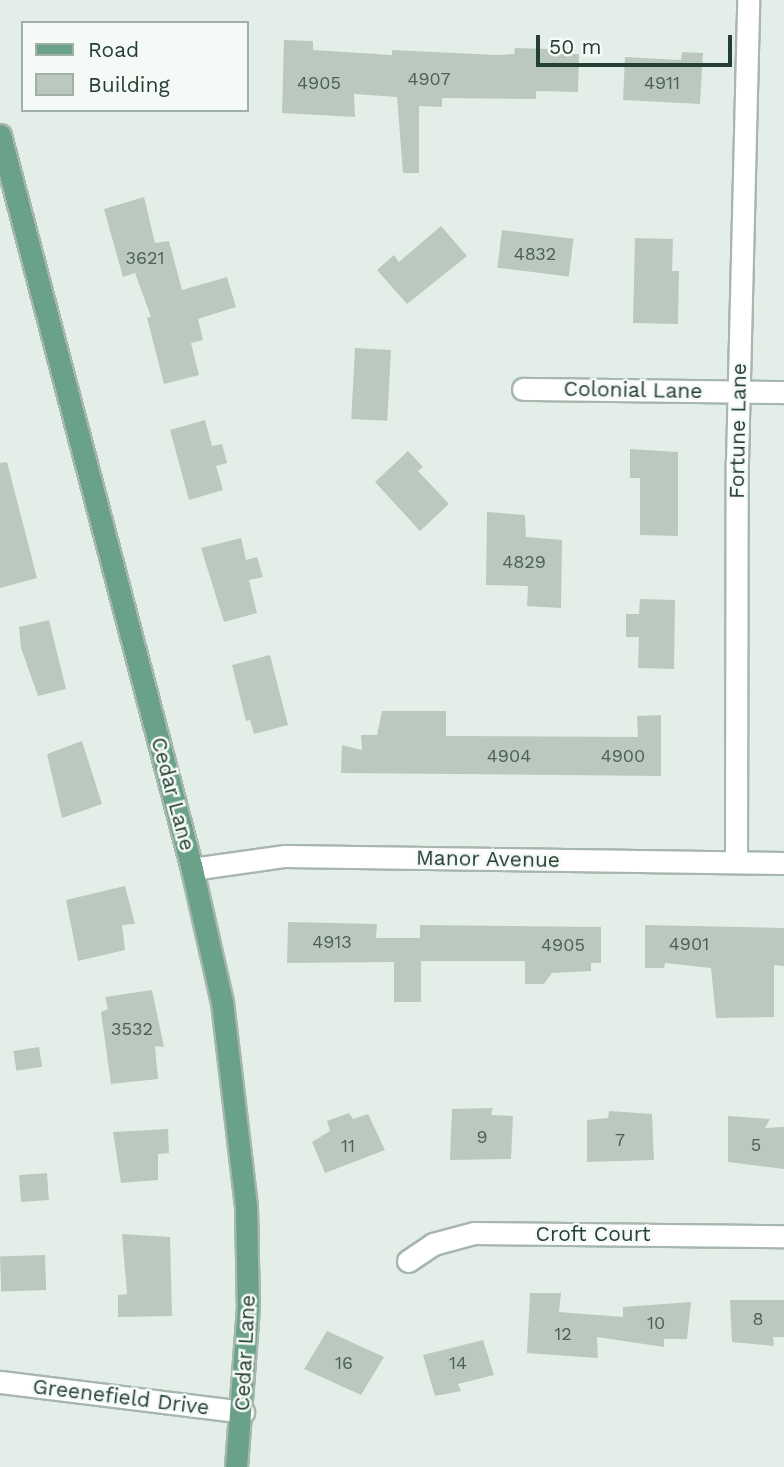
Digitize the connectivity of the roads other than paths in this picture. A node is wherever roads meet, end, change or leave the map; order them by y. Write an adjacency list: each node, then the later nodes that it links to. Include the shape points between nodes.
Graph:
1 (748, 0): 4 (street, Fortune Lane)
2 (0, 135): 8 (main road, Cedar Lane)
3 (523, 389): 4 (street, Colonial Lane)
4 (739, 391): 5 (street, Colonial Lane); 6 (street, Fortune Lane)
5 (784, 392)
6 (736, 862): 7 (street, Manor Avenue); 8 (street, Manor Avenue, via 285,856)
7 (784, 863)
8 (192, 869): 12 (main road, Cedar Lane, via 222,1002 237,1104 248,1294)
9 (784, 1236): 10 (street, Croft Court, via 474,1233 433,1244)
10 (408, 1261)
11 (0, 1382): 12 (street, Greenefield Drive)
12 (243, 1412): 13 (main road, Cedar Lane)
13 (236, 1467)

